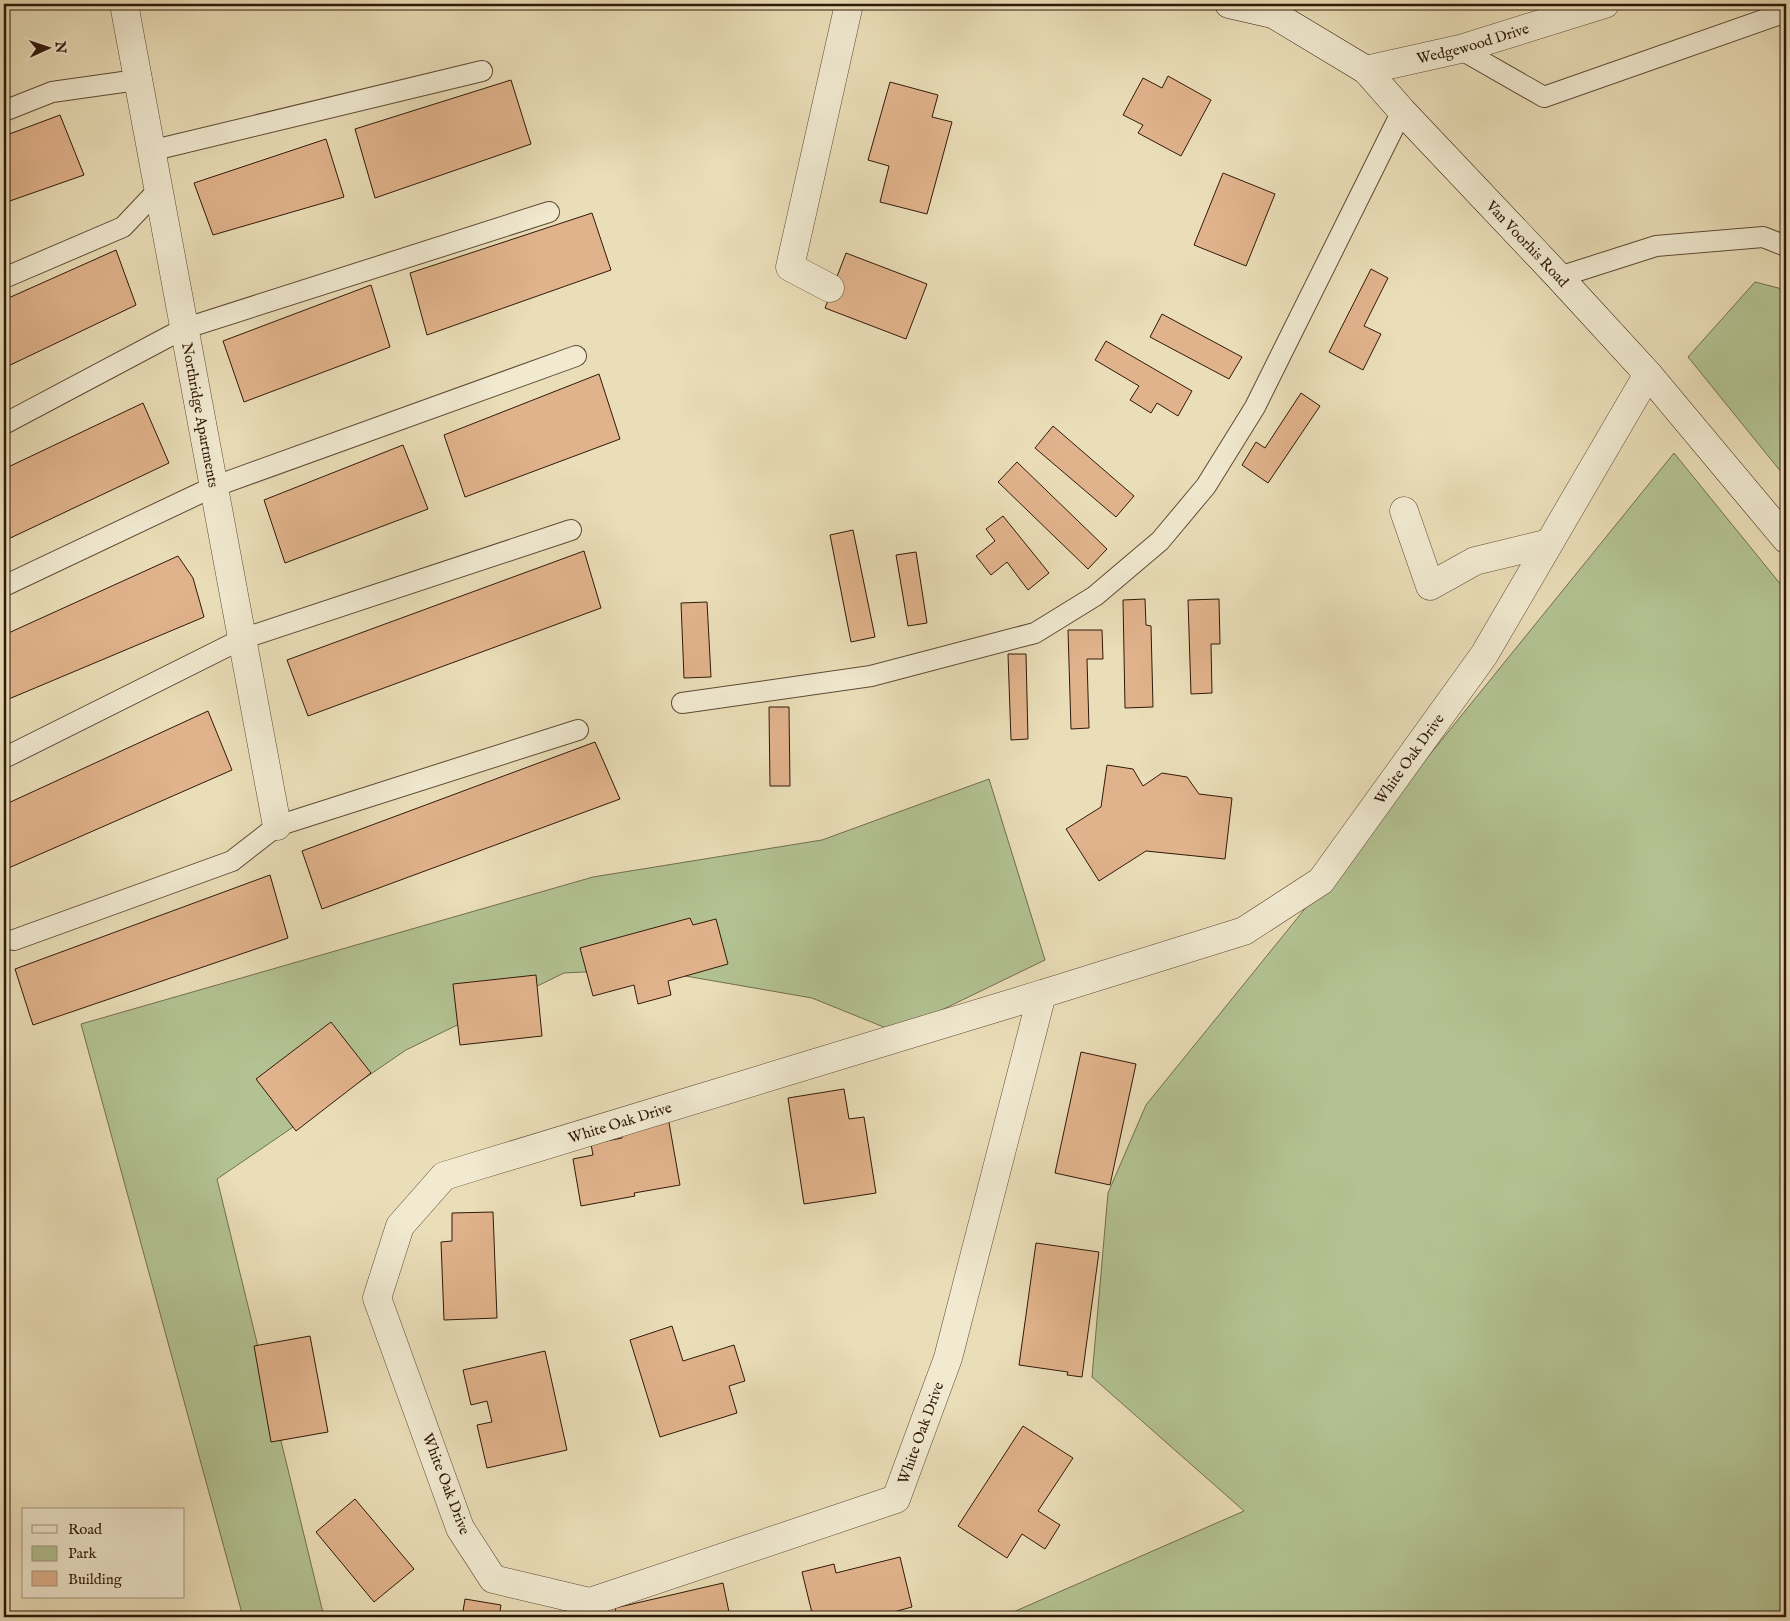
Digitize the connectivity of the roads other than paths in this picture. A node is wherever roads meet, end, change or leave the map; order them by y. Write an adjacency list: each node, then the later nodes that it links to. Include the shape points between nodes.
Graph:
1 (124, 4): 9 (street, Northridge Apartments)
2 (849, 4): 18 (street, via 790,267)
3 (1229, 4): 7 (street, Van Voorhis Road, via 1273,14)
4 (1605, 4): 6 (street, Wedgewood Drive)
5 (1786, 12): 6 (lane, via 1544,97)
6 (1460, 49): 7 (street, Wedgewood Drive)
7 (1366, 70): 11 (street, Van Voorhis Road)
8 (482, 71): 12 (lane)
9 (137, 80): 10 (lane, via 52,92); 12 (street, Northridge Apartments)
10 (4, 111)
11 (1402, 111): 16 (street, Van Voorhis Road); 30 (lane, via 1255,407 1206,486 1160,541 1095,596 1035,633 871,676)
12 (150, 151): 13 (street, Northridge Apartments)
13 (158, 190): 17 (lane, via 123,227); 19 (street, Northridge Apartments)
14 (549, 212): 19 (lane)
15 (1786, 246): 16 (lane, via 1762,238 1656,246)
16 (1559, 277): 21 (street, Van Voorhis Road)
17 (4, 278)
18 (830, 288)
19 (184, 328): 22 (lane); 23 (street, Northridge Apartments)
20 (576, 356): 23 (lane)
21 (1648, 374): 26 (street, Van Voorhis Road); 27 (street, White Oak Drive)
22 (4, 424)
23 (213, 487): 28 (lane); 29 (street, Northridge Apartments)
24 (1404, 511): 27 (street, via 1430,586 1475,561)
25 (571, 530): 29 (lane)
26 (1786, 539)
27 (1549, 543): 35 (street, White Oak Drive, via 1484,655 1321,881 1244,931)
28 (4, 586)
29 (242, 639): 32 (lane); 33 (street, Northridge Apartments)
30 (682, 703)
31 (578, 730): 33 (lane)
32 (4, 758)
33 (277, 826): 34 (lane, via 232,861)
34 (14, 940)
35 (1042, 994): 35 (street, White Oak Drive, via 444,1176 400,1226 377,1298 460,1528 493,1579 590,1602 896,1499 948,1358)

